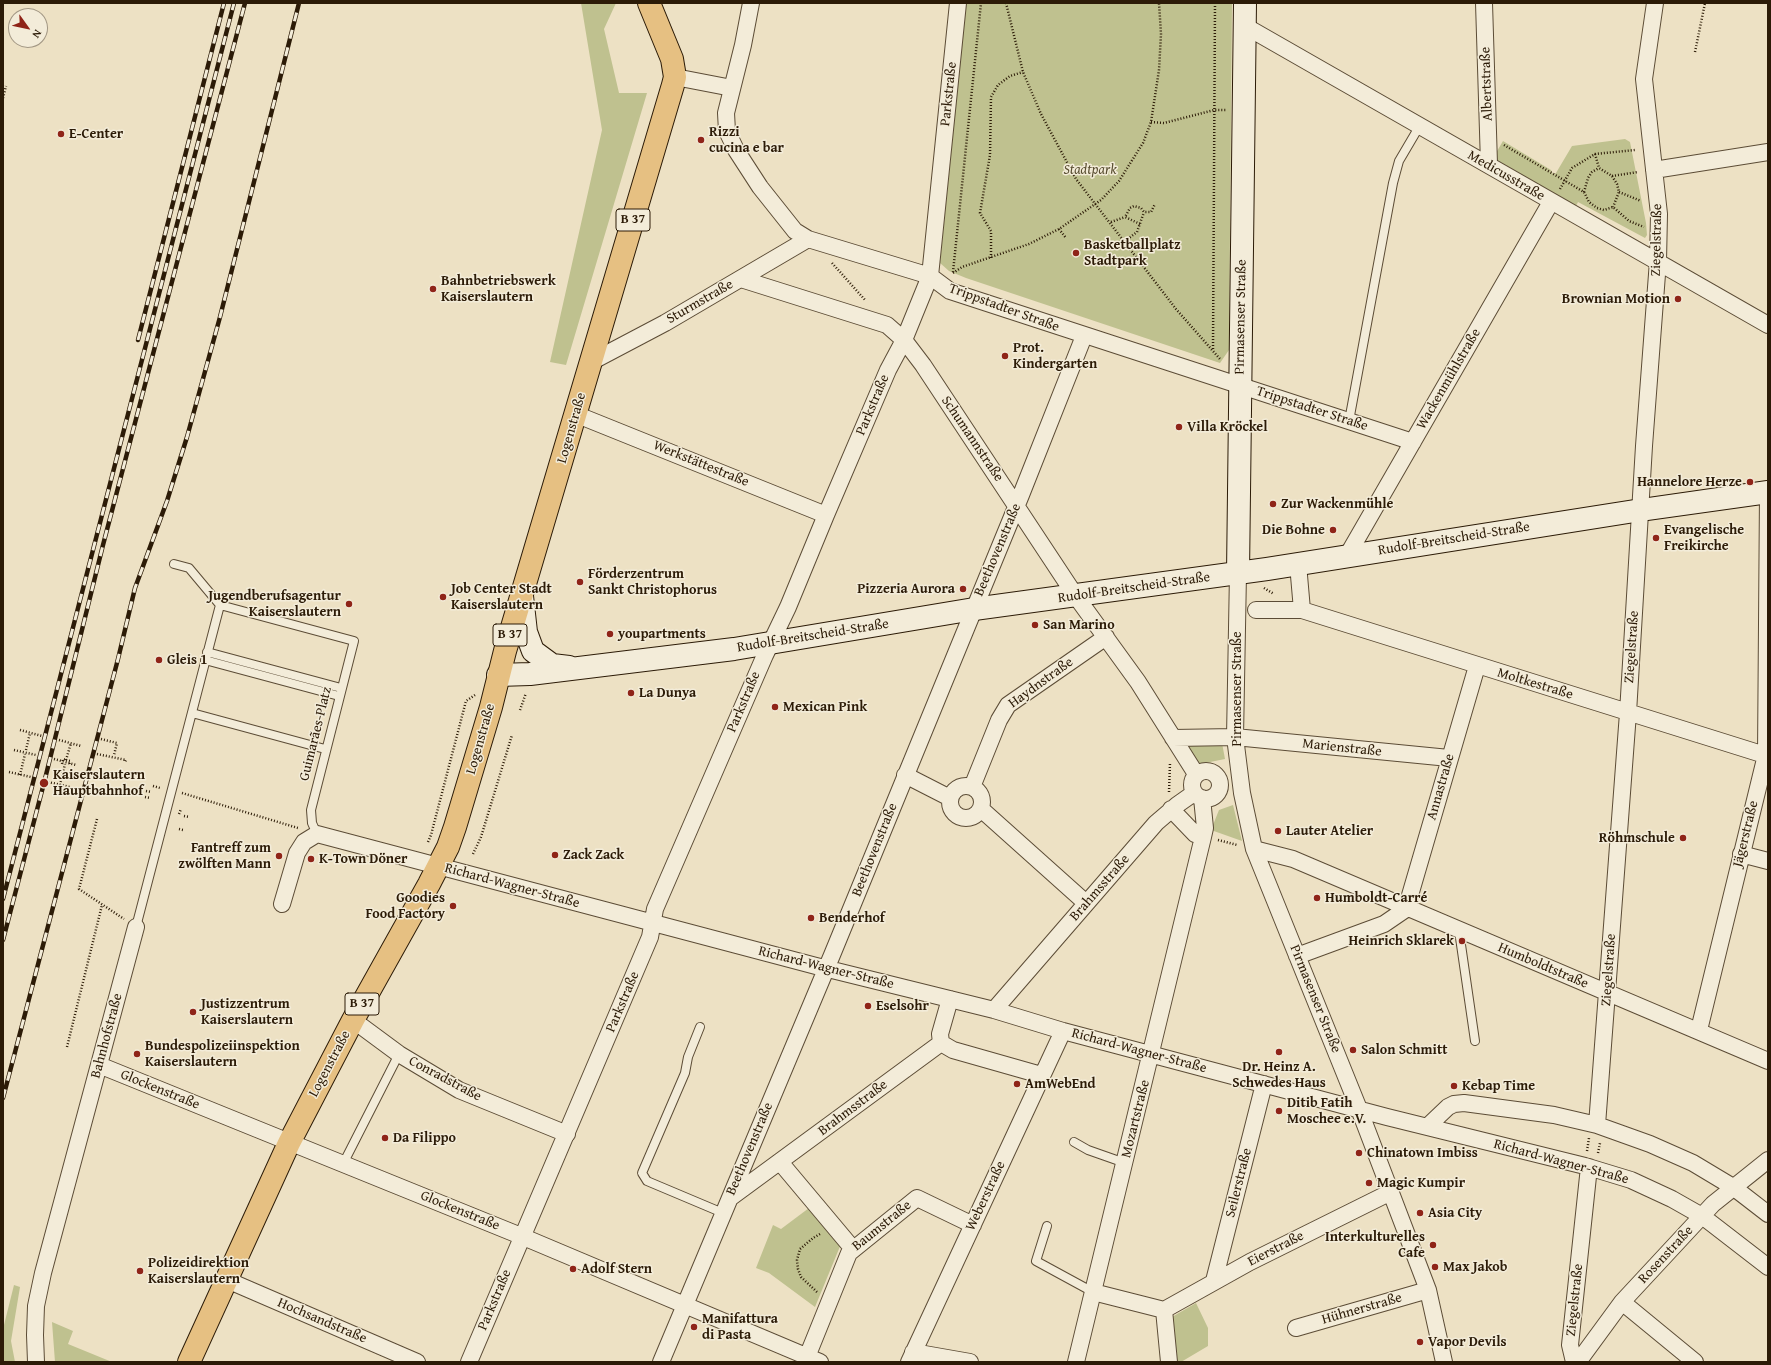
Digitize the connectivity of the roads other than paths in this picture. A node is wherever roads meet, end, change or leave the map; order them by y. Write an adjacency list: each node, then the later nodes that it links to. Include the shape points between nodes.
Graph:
1 (649, 3): 8 (main road, B 37, via 666,41)
2 (751, 3): 9 (street, Trippstadter Straße)
3 (958, 3): 17 (street, Parkstraße)
4 (1245, 3): 7 (street, Pirmasenser Straße)
5 (1484, 3): 12 (street, Albertstraße)
6 (1655, 3): 13 (street, Ziegelstraße, via 1644,79)
7 (1245, 26): 10 (street, Medicusstraße); 23 (street, Pirmasenser Straße)
8 (675, 77): 9 (street); 22 (main road, Logenstraße / B 37)
9 (732, 88): 15 (street, Trippstadter Straße, via 726,113 727,131 736,150 760,187 794,231)
10 (1418, 127): 12 (street, Medicusstraße); 25 (lane, via 1399,160 1393,183)
11 (1768, 152): 13 (street)
12 (1489, 164): 14 (street, Medicusstraße)
13 (1654, 170): 16 (street, Ziegelstraße, via 1659,214)
14 (1551, 202): 16 (street, Medicusstraße); 26 (street, Wackenmühlstraße)
15 (812, 240): 17 (street, Trippstadter Straße); 18 (street, Sturmstraße)
16 (1658, 261): 19 (street, Medicusstraße); 29 (street, Ziegelstraße)
17 (930, 276): 20 (street, Trippstadter Straße, via 950,291); 21 (street, Parkstraße)
18 (741, 279): 21 (street, via 887,325); 22 (street, Sturmstraße)
19 (1768, 325)
20 (1084, 336): 23 (street, Trippstadter Straße); 28 (street, Beethovenstraße)
21 (904, 340): 28 (street, Schumannstraße); 30 (street, Parkstraße, via 888,370)
22 (591, 362): 24 (main road, Logenstraße / B 37)
23 (1240, 385): 25 (street, Trippstadter Straße); 34 (street, Pirmasenser Straße)
24 (575, 414): 30 (street, Werkstättestraße); 36 (main road, Logenstraße / B 37)
25 (1349, 421): 26 (street, Trippstadter Straße)
26 (1413, 442): 31 (street, Wackenmühlstraße)
27 (1768, 492): 29 (street, Rudolf-Breitscheid-Straße); 53 (street, Jägerstraße)
28 (1016, 506): 35 (street, Schumannstraße); 38 (street, Beethovenstraße)
29 (1641, 510): 31 (street, Rudolf-Breitscheid-Straße); 49 (street, Ziegelstraße)
30 (826, 515): 42 (street, Parkstraße, via 788,607)
31 (1347, 556): 33 (street, Rudolf-Breitscheid-Straße)
32 (174, 564): 37 (lane, via 189,568)
33 (1298, 564): 34 (street, Rudolf-Breitscheid-Straße); 40 (street)
34 (1238, 573): 35 (street, Rudolf-Breitscheid-Straße); 50 (street, Pirmasenser Straße)
35 (1075, 595): 38 (street, Rudolf-Breitscheid-Straße); 41 (street, Schumannstraße)
36 (522, 596): 45 (street, via 526,632 533,651 552,664); 46 (main road, Logenstraße / B 37)
37 (220, 605): 43 (lane); 47 (lane, Guimarães-Platz, via 354,641)
38 (974, 609): 42 (street, Rudolf-Breitscheid-Straße); 56 (street, Beethovenstraße)
39 (1256, 610): 40 (street, Moltkestraße)
40 (1302, 610): 44 (street, Moltkestraße)
41 (1106, 637): 51 (street, Schumannstraße, via 1138,682); 57 (street, Haydnstraße, via 1008,705 998,720)
42 (770, 643): 45 (street, Rudolf-Breitscheid-Straße); 71 (street, Parkstraße, via 655,909)
43 (206, 656): 47 (lane); 48 (lane)
44 (1477, 666): 49 (street, Moltkestraße); 54 (street, Annastraße)
45 (580, 668): 46 (street, Rudolf-Breitscheid-Straße)
46 (498, 675): 67 (main road, Logenstraße / B 37, via 455,827)
47 (340, 692): 52 (lane, Guimarães-Platz)
48 (192, 713): 52 (lane); 72 (lane, Bahnhofstraße)
49 (1628, 713): 53 (street, Moltkestraße); 76 (street, Ziegelstraße)
50 (1235, 737): 51 (street); 54 (street, Marienstraße); 64 (street, Pirmasenser Straße)
51 (1177, 745): 55 (street, Schumannstraße)
52 (325, 749): 63 (lane, Guimarães-Platz, via 310,810)
53 (1767, 755): 65 (street, Jägerstraße)
54 (1449, 758): 70 (street, Annastraße)
55 (1196, 774): 58 (street, via 1192,783); 58 (street, via 1205,770 1225,780 1212,798)
56 (905, 775): 59 (street); 75 (street, Beethovenstraße)
57 (972, 786): 59 (street, via 960,786 953,791); 61 (street, via 980,793)
58 (1198, 796): 60 (street, Brahmsstraße); 62 (street, Mozartstraße)
59 (950, 798): 61 (street, via 950,806 960,817 973,817)
60 (1174, 807): 62 (street, via 1195,834); 68 (street, Brahmsstraße, via 1156,823)
61 (981, 809): 68 (street)
62 (1204, 833): 86 (street, Mozartstraße)
63 (317, 834): 67 (street, Richard-Wagner-Straße); 69 (street, via 304,842 297,853)
64 (1247, 847): 70 (street, Humboldtstraße, via 1293,859); 74 (street, Pirmasenser Straße)
65 (1741, 854): 66 (street); 81 (street, Jägerstraße)
66 (1768, 861)
67 (438, 866): 71 (street, Richard-Wagner-Straße); 79 (main road, Logenstraße / B 37)
68 (1086, 903): 78 (street, Brahmsstraße)
69 (282, 904)
70 (1406, 909): 73 (street, Humboldtstraße); 74 (street, via 1384,924)
71 (652, 923): 75 (street, Richard-Wagner-Straße); 94 (street, Parkstraße, via 650,937)
72 (136, 927): 88 (street, Bahnhofstraße)
73 (1459, 931): 76 (street, Humboldtstraße); 83 (lane)
74 (1297, 956): 91 (street, Pirmasenser Straße)
75 (826, 969): 77 (street, Richard-Wagner-Straße); 104 (street, Beethovenstraße)
76 (1608, 994): 81 (street, Humboldtstraße); 92 (street, Ziegelstraße)
77 (950, 999): 78 (street, Richard-Wagner-Straße); 84 (street, via 940,1034)
78 (994, 1010): 82 (street, Richard-Wagner-Straße)
79 (353, 1020): 85 (street, Conradstraße); 96 (main road, Logenstraße / B 37)
80 (700, 1027): 104 (lane, via 688,1056 685,1074 642,1173 647,1181)
81 (1699, 1030): 87 (street, Humboldtstraße)
82 (1063, 1031): 86 (street, Richard-Wagner-Straße); 89 (street, Weberstraße)
83 (1475, 1041)
84 (941, 1043): 89 (street, via 953,1050); 98 (street, Brahmsstraße)
85 (399, 1054): 94 (street, Conradstraße, via 459,1090); 100 (lane)
86 (1151, 1055): 90 (street, Richard-Wagner-Straße); 99 (street, Mozartstraße)
87 (1768, 1061)
88 (99, 1065): 96 (street, Glockenstraße); 122 (street, Bahnhofstraße, via 36,1306)
89 (1041, 1075): 107 (street, Weberstraße)
90 (1264, 1084): 91 (street, Richard-Wagner-Straße); 113 (street, Seilerstraße)
91 (1359, 1109): 93 (street, Richard-Wagner-Straße); 103 (street, Pirmasenser Straße)
92 (1597, 1125): 93 (street, via 1464,1103 1448,1107); 102 (street, via 1693,1163)
93 (1427, 1127): 101 (street, Richard-Wagner-Straße)
94 (566, 1134): 109 (street, Parkstraße)
95 (1074, 1142): 99 (lane, via 1088,1150)
96 (289, 1143): 100 (street, Glockenstraße); 112 (main road, Logenstraße / B 37)
97 (1768, 1160): 102 (street, Rosenstraße)
98 (780, 1162): 104 (street, Brahmsstraße); 110 (street)
99 (1125, 1163): 115 (street, Mozartstraße)
100 (343, 1164): 109 (street, Glockenstraße)
101 (1589, 1167): 106 (street, Richard-Wagner-Straße, via 1631,1180); 131 (street, Ziegelstraße, via 1570,1345)
102 (1733, 1187): 105 (street); 106 (street, Rosenstraße)
103 (1391, 1192): 113 (street, Eierstraße); 114 (street, Pirmasenser Straße)
104 (726, 1206): 117 (street, Beethovenstraße)
105 (1768, 1214)
106 (1702, 1216): 111 (street, Richard-Wagner-Straße); 116 (street, Rosenstraße)
107 (972, 1225): 110 (street, Baumstraße, via 917,1198); 120 (street, Weberstraße)
108 (1047, 1226): 115 (lane, via 1036,1261)
109 (521, 1236): 117 (street, Glockenstraße); 125 (street, Parkstraße)
110 (853, 1249): 121 (street, Baumstraße, via 848,1253)
111 (1768, 1266)
112 (227, 1280): 123 (main road, Logenstraße / B 37); 124 (street, Hochsandstraße)
113 (1214, 1281): 118 (street, Eierstraße)
114 (1428, 1290): 119 (street, Hühnerstraße); 130 (street, Pirmasenser Straße)
115 (1093, 1292): 118 (street); 128 (street, Mozartstraße)
116 (1622, 1302): 132 (street, Rosenstraße, via 1597,1341); 133 (street)
117 (685, 1305): 121 (street, Glockenstraße); 126 (street, Beethovenstraße)
118 (1164, 1310): 129 (street)
119 (1296, 1328)
120 (911, 1357): 127 (street)
121 (813, 1359)
122 (36, 1362)
123 (189, 1362)
124 (417, 1362)
125 (469, 1362)
126 (661, 1362)
127 (970, 1362)
128 (1076, 1362)
129 (1169, 1362)
130 (1444, 1362)
131 (1574, 1362)
132 (1578, 1362)
133 (1695, 1362)

